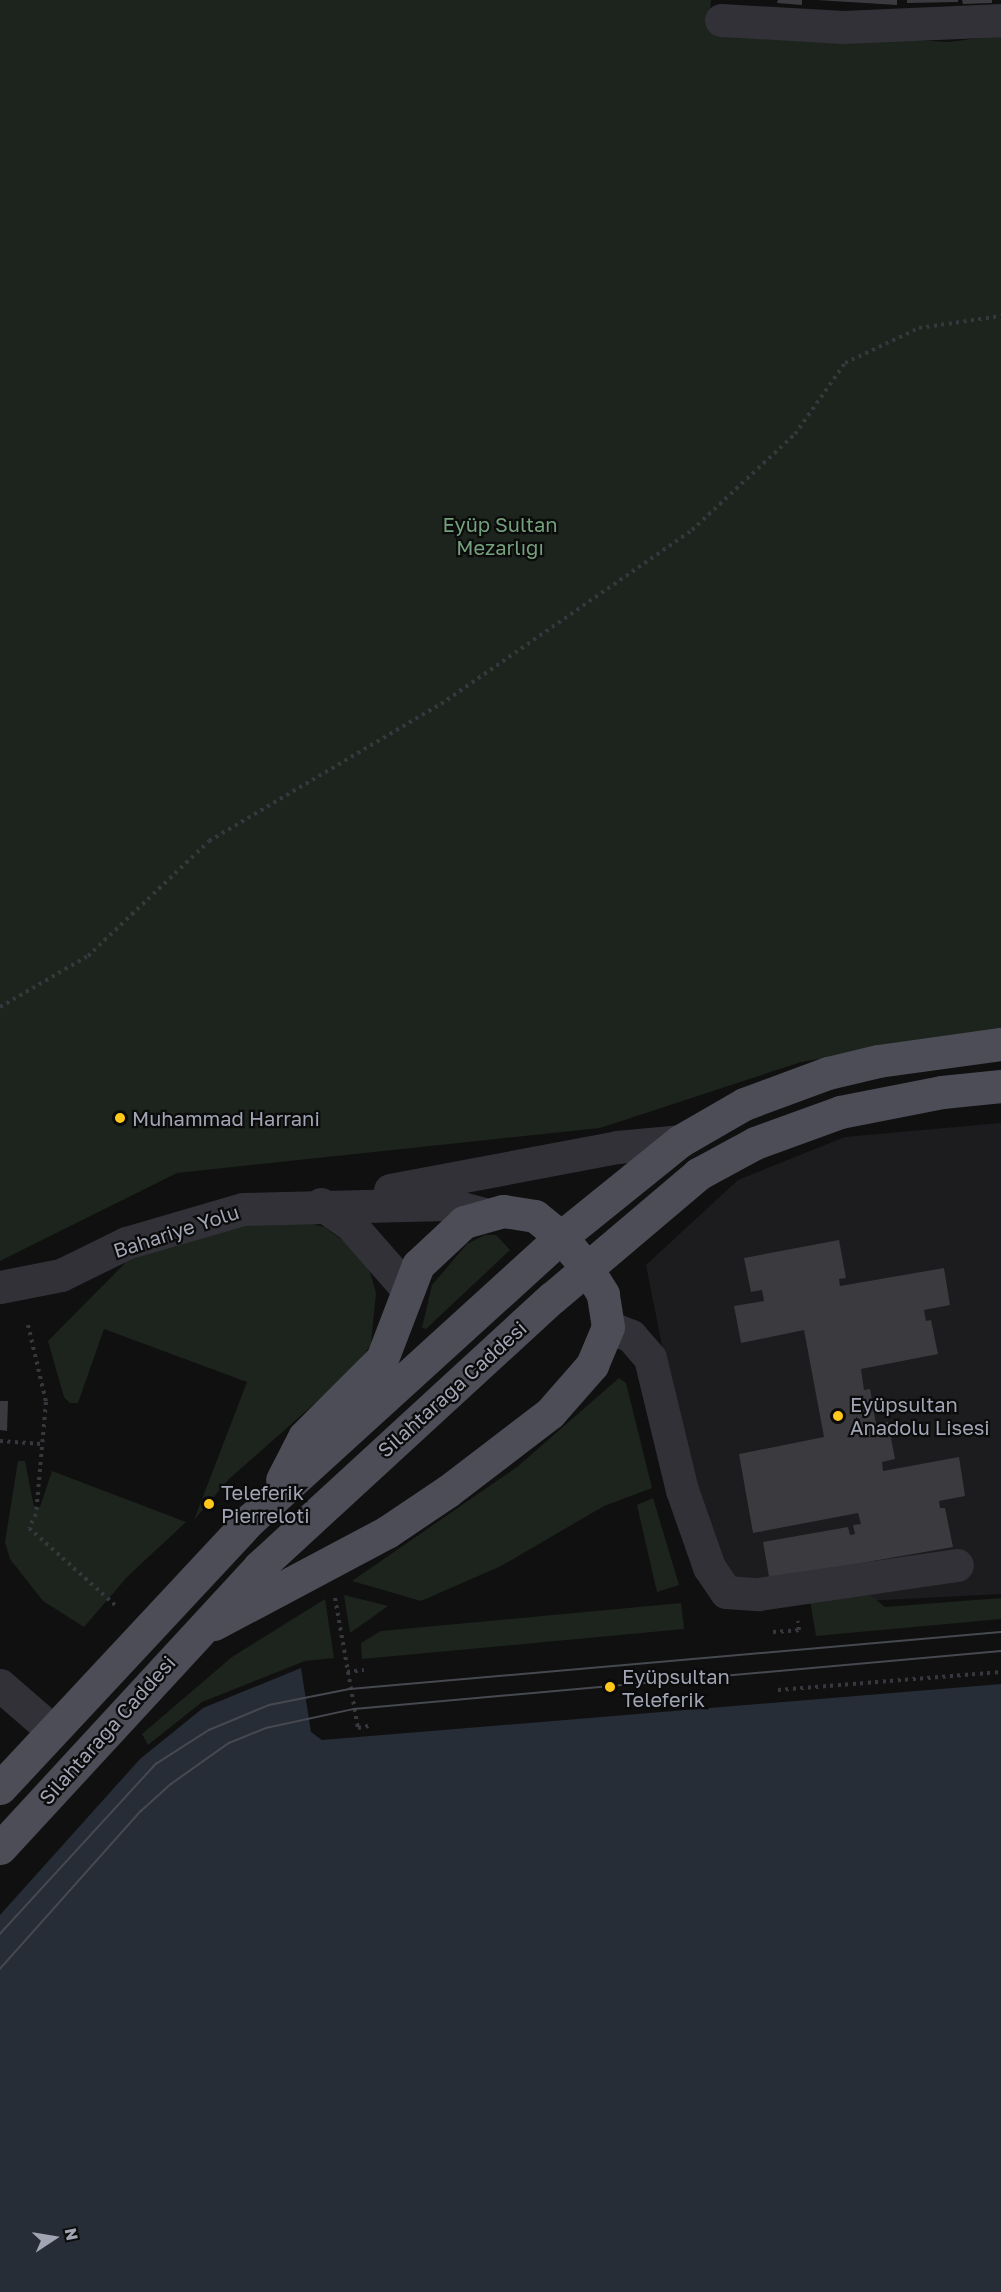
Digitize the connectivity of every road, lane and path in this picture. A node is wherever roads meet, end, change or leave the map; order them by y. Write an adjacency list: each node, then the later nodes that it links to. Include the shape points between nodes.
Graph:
1 (721, 20): 2 (street, via 843,27)
2 (1001, 20)
3 (1001, 316): 4 (path, via 919,328 845,363 795,434 693,530 441,704 209,841 88,956)
4 (0, 1007)
5 (1001, 1044): 7 (main road, Silahtarağa Caddesi, via 889,1059 828,1073 744,1104)
6 (1001, 1086): 11 (main road, Silahtarağa Caddesi, via 849,1109 756,1143 698,1174)
7 (680, 1141): 8 (street, via 617,1147); 10 (main road, Silahtarağa Caddesi)
8 (321, 1204): 9 (street, via 447,1204); 12 (street, Bahariye Yolu, via 243,1209 126,1243 61,1275); 13 (street, via 351,1225)
9 (484, 1214): 10 (main road, via 522,1212 535,1216); 13 (main road, via 464,1222 441,1240 418,1265)
10 (561, 1237): 11 (main road); 18 (main road, Silahtarağa Caddesi)
11 (587, 1268): 15 (main road, via 603,1294); 23 (main road, Silahtarağa Caddesi, via 320,1509)
12 (0, 1287)
13 (407, 1289): 18 (main road, via 382,1359 304,1437)
14 (28, 1325): 17 (path, via 46,1402)
15 (608, 1328): 19 (street, via 631,1336 650,1358 682,1490 709,1567 726,1592 758,1594); 20 (main road, via 592,1365 550,1413 448,1491)
16 (0, 1441): 17 (path)
17 (42, 1444): 21 (path, via 36,1514 29,1528)
18 (273, 1499): 31 (main road, Silahtarağa Caddesi, via 212,1557)
19 (957, 1565)
20 (324, 1568): 23 (main road); 26 (path, via 333,1587)
21 (115, 1605)
22 (799, 1630): 24 (path)
23 (196, 1632): 33 (main road, Silahtarağa Caddesi)
24 (773, 1632)
25 (364, 1670): 26 (path)
26 (347, 1672): 30 (path, via 358,1728)
27 (1001, 1672): 29 (path)
28 (0, 1685): 31 (street)
29 (778, 1690)
30 (369, 1726)
31 (52, 1730): 32 (main road, Silahtarağa Caddesi)
32 (0, 1788)
33 (0, 1848)

